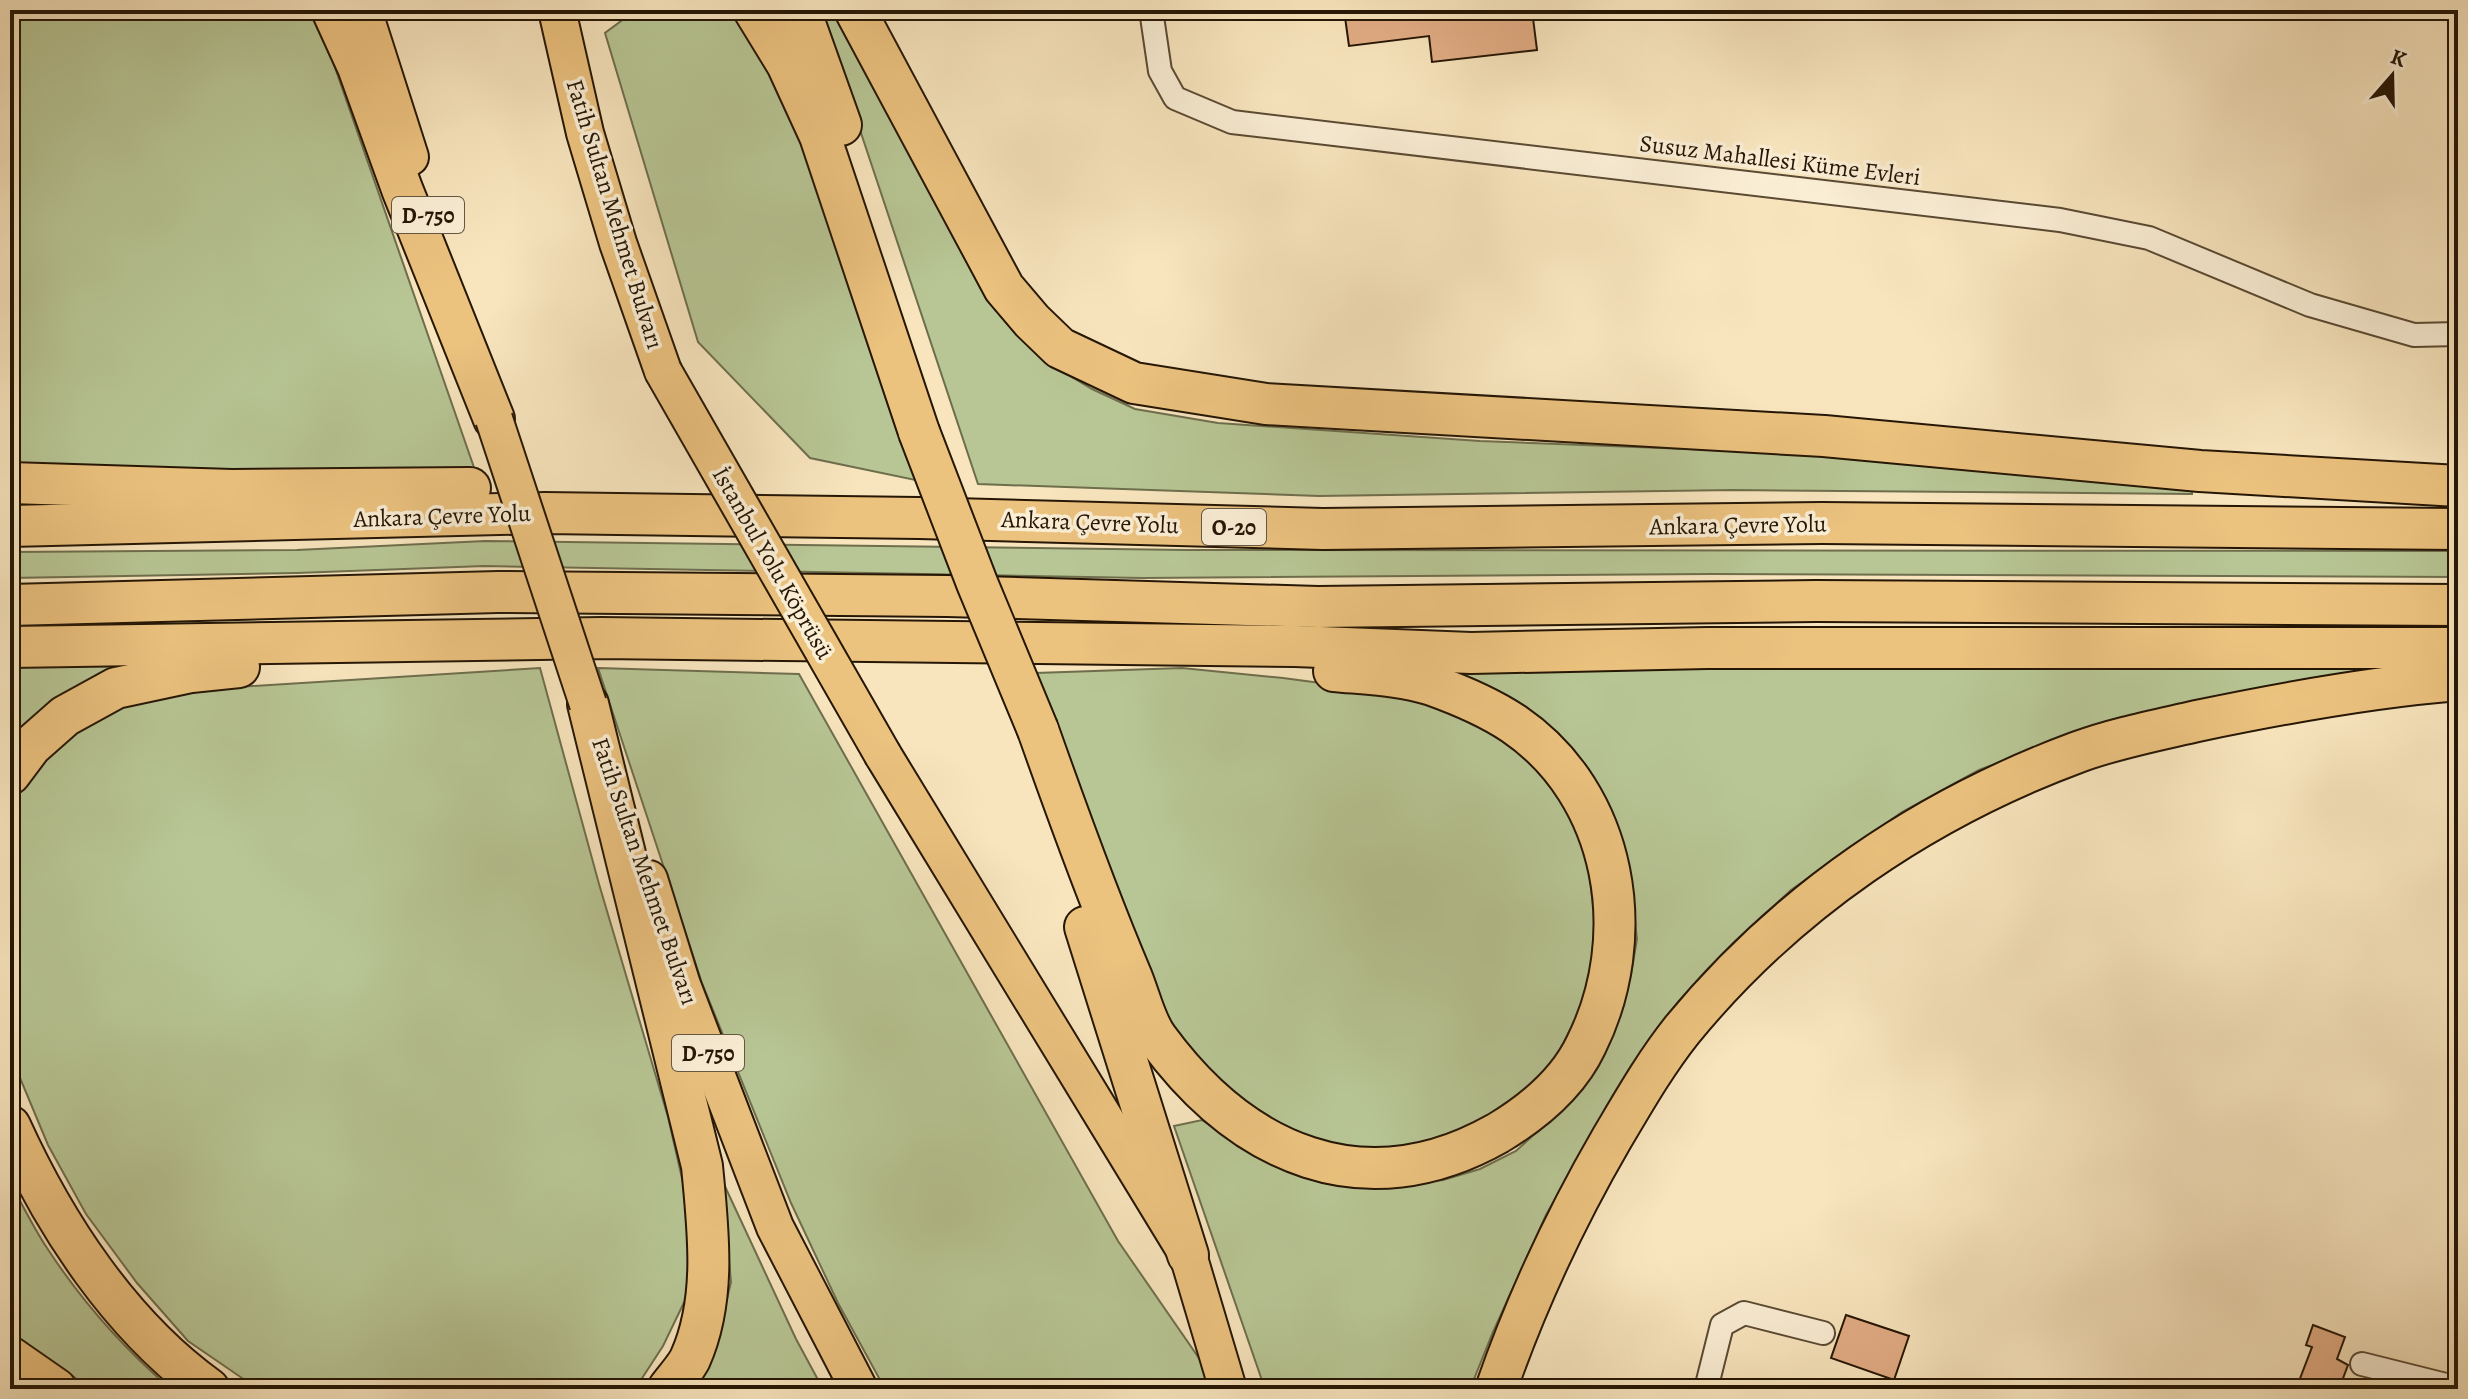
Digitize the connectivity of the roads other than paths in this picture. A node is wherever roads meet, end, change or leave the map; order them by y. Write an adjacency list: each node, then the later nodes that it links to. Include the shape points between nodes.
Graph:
1 (332, 10): 10 (highway)
2 (363, 10): 10 (highway, D-750)
3 (557, 10): 9 (highway, Fatih Sultan Mehmet Bulvarı, via 585,133)
4 (754, 10): 11 (highway, via 787,64 820,136)
5 (800, 10): 11 (highway, via 841,125)
6 (855, 10): 13 (highway, via 1004,288 1060,348 1134,383 1266,404 1824,436 2200,471)
7 (1151, 10): 8 (street, Susuz Mahallesi Küme Evleri, via 1160,71 1175,98 1232,122 2060,220 2149,238 2310,305 2414,335)
8 (2458, 334)
9 (663, 371): 28 (highway, İstanbul Yolu Köprüsü, bridge, via 883,755)
10 (494, 419): 24 (highway, D-750, bridge)
11 (928, 429): 25 (highway, bridge)
12 (10, 483): 14 (highway, via 232,490 531,488)
13 (2458, 486)
14 (772, 518): 15 (highway, Ankara Çevre Yolu / O-20, via 545,513); 16 (highway, Ankara Çevre Yolu / O-20, via 1323,529 1822,523)
15 (10, 526)
16 (2458, 529)
17 (10, 605): 18 (highway, via 498,592 947,596 1318,607 1816,601)
18 (2458, 605)
19 (601, 638): 20 (highway); 21 (highway); 26 (highway, via 285,662 191,672 116,688 65,716 31,746)
20 (856, 641): 22 (highway, via 1471,653); 25 (highway, via 1039,656 1179,656 1291,666 1429,684 1479,705 1515,725 1574,783 1595,821 1610,866 1616,935 1612,969 1586,1046 1560,1083 1526,1116 1447,1156 1364,1169 1281,1148 1214,1104 1154,1033)
21 (10, 647)
22 (2458, 648)
23 (2458, 680): 38 (highway, via 2250,710 2082,750 1948,809 1833,883 1727,982 1682,1030 1645,1082 1555,1242)
24 (588, 704): 35 (highway, via 702,1166 708,1276 704,1315 690,1360); 36 (highway, Fatih Sultan Mehmet Bulvarı / D-750, via 682,985 775,1227)
25 (1030, 732): 28 (highway)
26 (10, 774)
27 (10, 1126): 34 (highway, via 77,1248 132,1318)
28 (1188, 1255): 37 (highway)
29 (1823, 1333): 39 (street, via 1744,1313 1722,1325)
30 (10, 1357): 33 (highway)
31 (2362, 1364): 32 (street)
32 (2458, 1388)
33 (56, 1389)
34 (209, 1389)
35 (668, 1389)
36 (859, 1389)
37 (1228, 1389)
38 (1496, 1389)
39 (1706, 1389)

